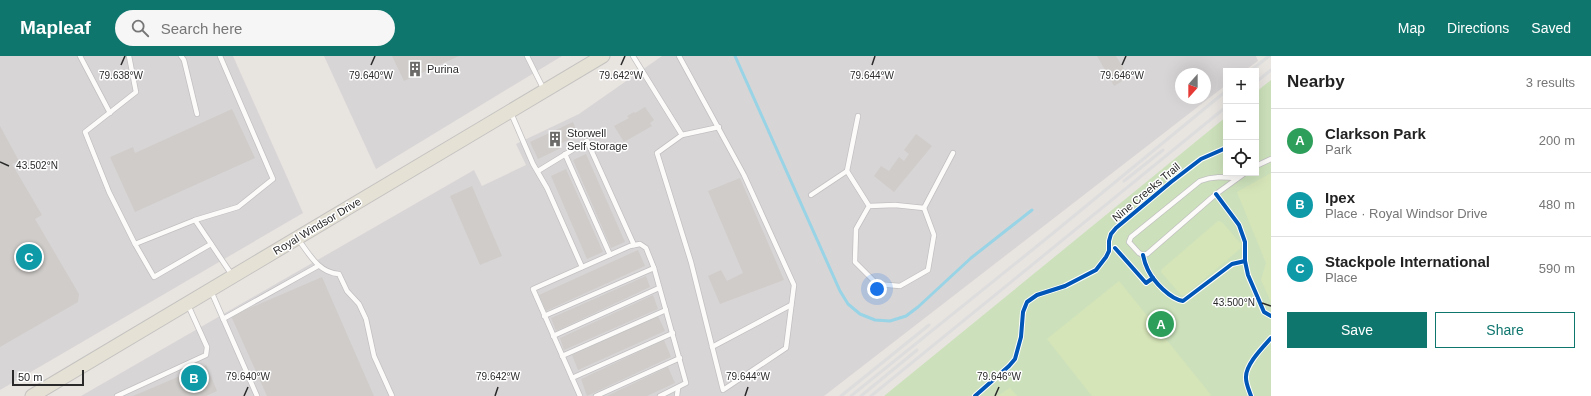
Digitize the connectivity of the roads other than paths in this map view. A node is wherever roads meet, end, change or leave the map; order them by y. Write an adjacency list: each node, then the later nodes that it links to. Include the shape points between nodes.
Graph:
1 (80, 56): 11 (lane)
2 (128, 56): 11 (lane, via 136,92)
3 (182, 56): 12 (lane)
4 (220, 56): 27 (lane, via 273,179 238,207)
5 (527, 56): 9 (lane)
6 (603, 56): 9 (main road, Royal Windsor Drive)
7 (633, 56): 15 (lane)
8 (679, 56): 14 (lane)
9 (544, 91): 10 (main road, Royal Windsor Drive)
10 (511, 111): 21 (lane); 28 (main road, Royal Windsor Drive)
11 (110, 113): 29 (lane, via 84,132 109,192)
12 (197, 114)
13 (858, 116): 20 (lane)
14 (719, 127): 15 (lane); 40 (lane, via 744,175 794,285)
15 (682, 135): 46 (lane, via 657,153 691,262)
16 (953, 153): 26 (lane)
17 (565, 154): 21 (lane); 31 (lane, via 588,140); 32 (lane)
18 (1271, 159): 19 (lane)
19 (1259, 165)
20 (846, 171): 24 (lane); 25 (lane)
21 (538, 172): 34 (lane)
22 (1241, 176): 23 (lane)
23 (1238, 178): 23 (lane, via 1147,254 1139,253 1129,242 1131,237 1200,181 1218,176)
24 (810, 194)
25 (869, 206): 26 (lane); 26 (lane, via 856,229 855,262 877,284 900,286 928,270 934,235)
26 (924, 208)
27 (195, 220): 29 (lane); 30 (lane)
28 (298, 238): 33 (lane); 36 (main road, Royal Windsor Drive)
29 (135, 244): 30 (lane, via 154,276)
30 (211, 244): 36 (lane)
31 (634, 245): 32 (lane); 35 (lane, via 644,245)
32 (610, 255): 34 (lane)
33 (318, 266): 43 (lane); 55 (lane, via 339,274 347,291 361,306 369,326 374,356)
34 (582, 267): 42 (lane, via 533,289)
35 (654, 268): 37 (lane); 42 (lane)
36 (232, 277): 38 (main road, Royal Windsor Drive)
37 (659, 288): 41 (lane); 45 (lane)
38 (210, 290): 39 (main road, Royal Windsor Drive); 43 (lane)
39 (188, 303): 51 (main road, Royal Windsor Drive); 53 (lane, via 207,347 206,356)
40 (791, 305): 46 (lane); 46 (lane, via 786,348 723,390)
41 (666, 310): 44 (lane); 47 (lane)
42 (544, 316): 45 (lane)
43 (223, 319): 54 (lane)
44 (672, 333): 48 (lane); 49 (lane)
45 (553, 336): 47 (lane)
46 (712, 347)
47 (562, 356): 49 (lane)
48 (680, 358): 50 (lane, via 686,383); 57 (lane)
49 (572, 378): 56 (lane)
50 (678, 388): 58 (lane); 59 (lane)
51 (45, 392): 52 (main road, Royal Windsor Drive)
52 (32, 396)
53 (117, 396)
54 (257, 396)
55 (392, 396)
56 (580, 396)
57 (596, 396)
58 (660, 396)
59 (677, 396)

